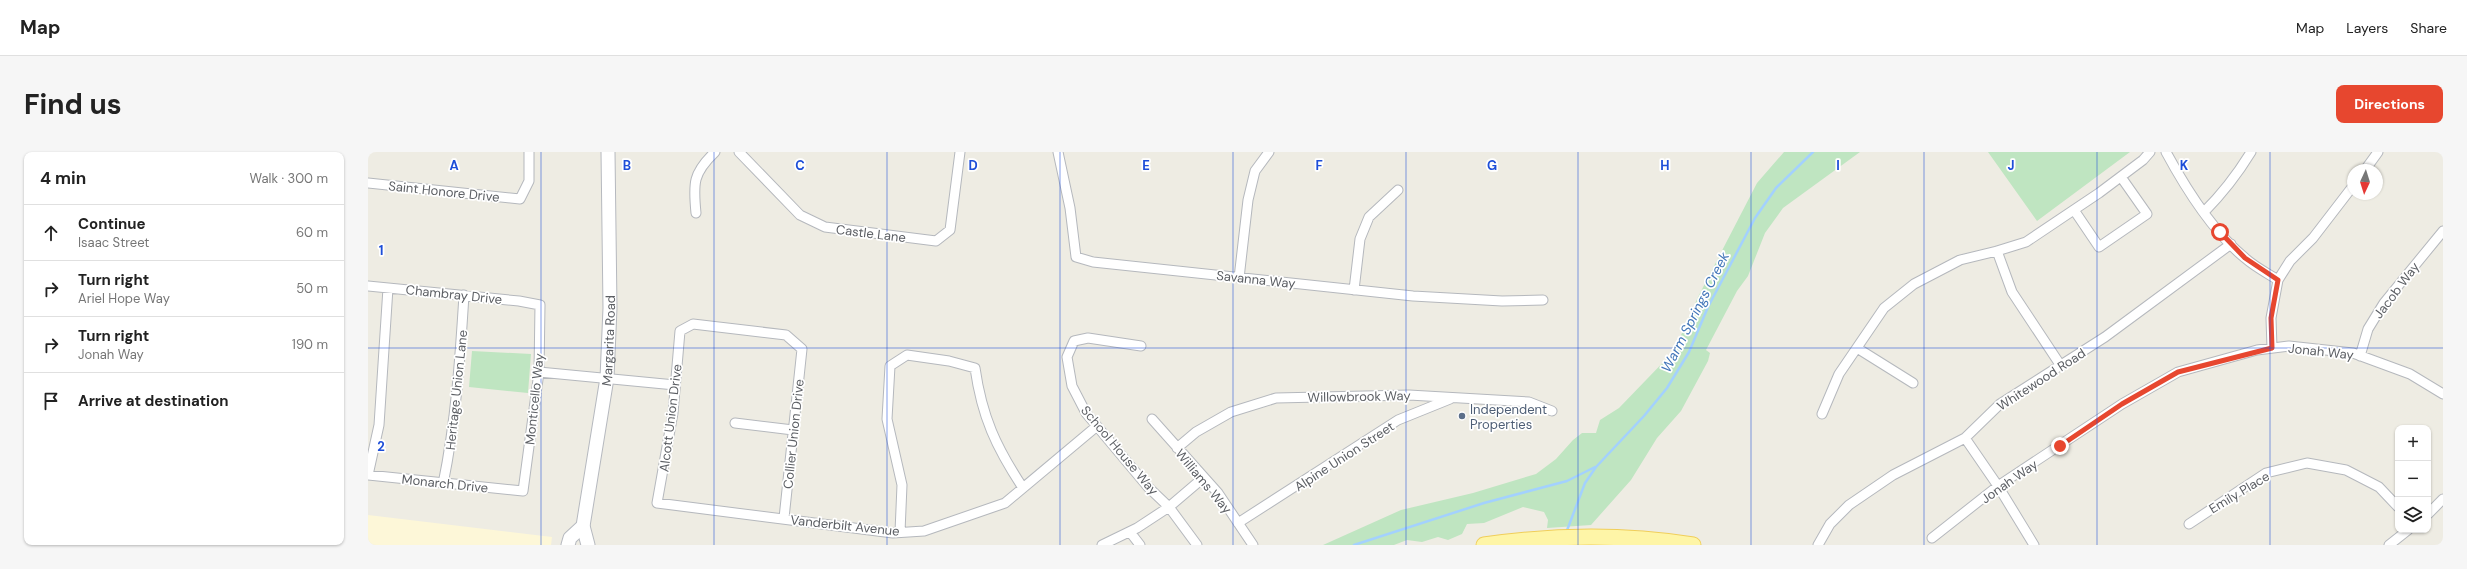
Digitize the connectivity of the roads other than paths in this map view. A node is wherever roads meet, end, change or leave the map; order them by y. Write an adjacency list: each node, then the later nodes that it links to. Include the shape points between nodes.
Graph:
1 (529, 152): 14 (street, Saint Honore Drive, via 529,181 520,199)
2 (608, 152): 38 (main road, Margarita Road, via 610,308)
3 (715, 152): 19 (street, via 702,165 693,187)
4 (739, 152): 5 (street, Castle Lane, via 800,215 825,227 936,240 950,230)
5 (960, 152)
6 (1058, 152): 23 (street, Savanna Way, via 1070,208 1076,257 1093,262)
7 (1269, 152): 23 (street, via 1255,171 1248,200)
8 (2150, 152): 13 (street)
9 (2166, 152): 18 (street)
10 (2251, 152): 18 (street, via 2232,182)
11 (2378, 152): 12 (street)
12 (2369, 164)
13 (2120, 177): 17 (street); 17 (street, via 2147,214 2099,247)
14 (368, 183)
15 (1398, 190): 27 (street, via 1369,217 1360,239)
16 (2347, 194): 24 (street, via 2313,238 2290,261)
17 (2074, 210): 22 (street, via 2026,242)
18 (2204, 212): 21 (street)
19 (696, 213)
20 (2443, 231): 35 (street, Jacob Way, via 2384,303 2368,329)
21 (2231, 244): 24 (street, via 2245,258); 36 (street, Whitewood Road, via 2182,283)
22 (1997, 252): 32 (street, via 1960,260 1914,284 1884,308); 36 (street, via 2012,292)
23 (1239, 278): 27 (street, Savanna Way)
24 (2278, 280): 33 (street, via 2271,318)
25 (368, 286): 26 (street, Chambray Drive)
26 (388, 288): 28 (street, Chambray Drive); 51 (street, via 379,426)
27 (1354, 290): 29 (street, Savanna Way, via 1487,300)
28 (464, 295): 30 (street, Chambray Drive); 53 (street, Heritage Union Lane, via 460,372 451,446)
29 (1543, 300)
30 (540, 305): 37 (street, Monticello Way)
31 (1141, 346): 47 (street, School House Way, via 1088,338 1074,342 1067,357 1072,386 1086,413)
32 (1857, 348): 39 (street); 44 (street, via 1839,374)
33 (2272, 348): 35 (street, Jonah Way, via 2297,347); 54 (street, Jonah Way, via 2178,372 2122,404)
34 (802, 349): 40 (street, Alcott Union Drive, via 786,335 693,324 680,331); 48 (street, Collier Union Drive)
35 (2360, 356): 41 (street, Jonah Way, via 2410,374)
36 (2061, 366): 49 (street, Whitewood Road, via 2000,404)
37 (539, 372): 38 (street); 56 (street, Monticello Way)
38 (607, 378): 40 (street); 65 (main road, Margarita Road)
39 (1913, 383)
40 (675, 385): 58 (street, Alcott Union Drive, via 667,455)
41 (2443, 393)
42 (1454, 398): 43 (street, Willowbrook Way, via 1529,402); 50 (street, Willowbrook Way, via 1401,395 1276,398 1231,412 1196,432); 63 (street, Alpine Union Street, via 1398,420)
43 (1552, 411)
44 (1822, 414)
45 (1152, 419): 50 (street, Williams Way)
46 (735, 423): 48 (street)
47 (1097, 426): 55 (street, Vanderbilt Avenue); 60 (street, School House Way)
48 (793, 430): 62 (street, Collier Union Drive)
49 (1964, 438): 54 (street); 78 (street, Whitewood Road, via 1893,475 1849,504 1830,524)
50 (1177, 448): 52 (street, Williams Way)
51 (368, 474): 53 (street, Monarch Drive)
52 (1203, 478): 60 (street); 63 (street, Williams Way, via 1218,493)
53 (443, 484): 56 (street, Monarch Drive)
54 (1998, 486): 69 (street, Jonah Way); 79 (street)
55 (1023, 488): 66 (street, Vanderbilt Avenue, via 1005,503 971,516 924,531); 66 (street, via 988,424 980,400 975,368 907,355 890,366 887,419 902,485)
56 (523, 492)
57 (2443, 499): 61 (street)
58 (657, 503): 62 (street, Vanderbilt Avenue)
59 (2395, 504): 64 (street, Emily Place, via 2379,487 2346,470 2307,463 2266,473)
60 (1169, 508): 67 (street); 74 (street, School House Way)
61 (2431, 511)
62 (784, 518): 66 (street, Vanderbilt Avenue)
63 (1238, 523): 75 (street, Williams Way)
64 (2189, 524)
65 (583, 526): 70 (main road, via 570,538); 71 (main road, Margarita Road)
66 (900, 532)
67 (1130, 532): 72 (street); 73 (street)
68 (2404, 533): 80 (street)
69 (1932, 538)
70 (568, 545)
71 (588, 545)
72 (1102, 545)
73 (1140, 545)
74 (1198, 545)
75 (1253, 545)
76 (1484, 545): 77 (main road, via 1586,537 1651,539)
77 (1693, 545)
78 (1818, 545)
79 (2034, 545)
80 (2389, 545)

